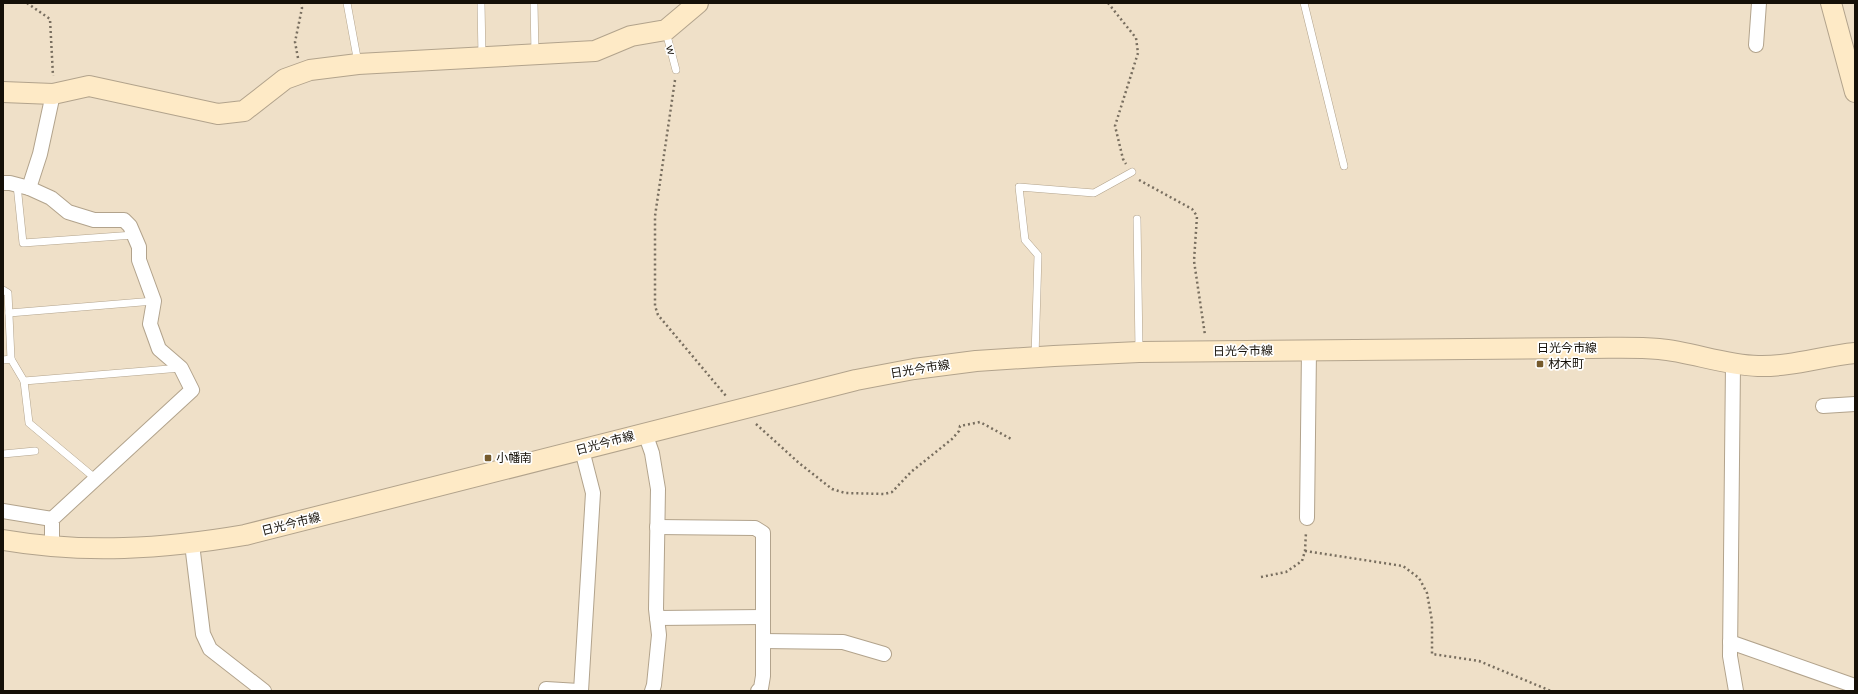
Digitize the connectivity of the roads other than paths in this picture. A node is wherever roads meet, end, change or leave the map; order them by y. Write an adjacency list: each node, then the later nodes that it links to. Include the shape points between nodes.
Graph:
1 (347, 3): 12 (lane)
2 (481, 3): 11 (lane)
3 (534, 3): 10 (lane)
4 (698, 3): 8 (main road)
5 (1304, 3): 17 (lane)
6 (1758, 3): 9 (street)
7 (1831, 3): 15 (main road)
8 (666, 30): 10 (main road, via 631,36 595,51); 13 (lane, w)
9 (1756, 45)
10 (535, 54): 11 (main road)
11 (482, 57): 12 (main road)
12 (358, 64): 16 (main road, via 300,73 285,79 244,111 218,114 89,86)
13 (676, 70)
14 (3, 92): 16 (main road)
15 (1855, 92)
16 (53, 94): 19 (street, via 40,154)
17 (1344, 166)
18 (1132, 172): 28 (lane, via 1094,193 1019,187 1025,240 1038,255)
19 (16, 186): 21 (street, via 51,198 68,212 94,220 124,220); 21 (lane, via 23,243)
20 (1137, 219): 26 (lane)
21 (134, 235): 23 (street, via 139,247 139,260)
22 (3, 290): 24 (lane, via 8,293)
23 (154, 301): 24 (lane); 31 (street, via 150,324 159,349)
24 (9, 313): 29 (lane)
25 (1309, 350): 26 (main road, 日光今市線); 30 (main road, 日光今市線, via 1659,349); 41 (street)
26 (1139, 352): 28 (main road, 日光今市線)
27 (1855, 353): 30 (main road, 日光今市線, via 1782,364)
28 (1035, 357): 35 (main road, 日光今市線, via 976,361 856,380)
29 (7, 360): 32 (lane)
30 (1733, 364): 50 (street)
31 (181, 368): 32 (lane); 39 (street, via 192,390)
32 (24, 381): 39 (lane, via 28,422)
33 (1855, 404): 34 (street)
34 (1823, 406)
35 (645, 433): 36 (main road, 日光今市線); 43 (street, via 652,453 658,489)
36 (582, 450): 45 (main road, 日光今市線, via 245,535); 55 (street, via 592,493)
37 (35, 451): 38 (lane)
38 (3, 454)
39 (96, 479): 42 (street)
40 (3, 511): 42 (street)
41 (1307, 518)
42 (52, 519): 46 (street)
43 (657, 527): 47 (street); 48 (street, via 755,528 763,533)
44 (3, 540): 46 (main road, 日光今市線)
45 (192, 544): 46 (main road, 日光今市線, via 128,548); 54 (street, via 203,634 210,650)
46 (52, 547)
47 (657, 618): 48 (street); 56 (street, via 659,635)
48 (763, 618): 49 (street)
49 (763, 641): 51 (street, via 842,642); 57 (street, via 763,676)
50 (1730, 642): 52 (street); 58 (street)
51 (884, 654)
52 (1855, 686)
53 (546, 689): 55 (street)
54 (264, 691)
55 (580, 691)
56 (652, 691)
57 (758, 691)
58 (1736, 691)

